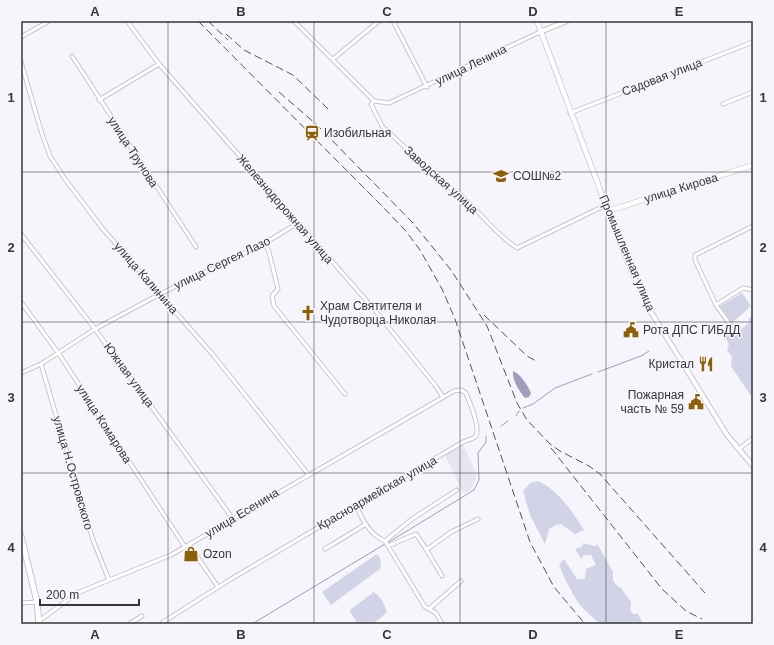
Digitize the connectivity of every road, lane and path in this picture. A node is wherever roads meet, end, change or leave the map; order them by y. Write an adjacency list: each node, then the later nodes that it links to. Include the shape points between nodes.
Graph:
1 (48, 21): 9 (street)
2 (127, 21): 14 (street, Железнодорожная улица)
3 (294, 21): 12 (street)
4 (379, 21): 12 (street)
5 (393, 21): 15 (street)
6 (537, 21): 8 (main road, Промышленная улица)
7 (567, 21): 8 (street, улица Ленина)
8 (540, 32): 15 (street, улица Ленина); 20 (main road, Промышленная улица)
9 (21, 37)
10 (753, 42): 20 (street, Садовая улица)
11 (72, 56): 17 (street, улица Трунова)
12 (333, 59): 18 (street)
13 (21, 62): 30 (street, улица Калинина, via 50,156 102,228)
14 (159, 64): 17 (street); 24 (street, Железнодорожная улица)
15 (427, 86): 18 (street, улица Ленина, via 390,103)
16 (753, 92): 19 (street)
17 (99, 100): 28 (street, улица Трунова)
18 (374, 101): 22 (street, Заводская улица, via 371,104 382,126 447,186 457,191 503,240 516,248)
19 (722, 104)
20 (570, 113): 22 (main road, Промышленная улица)
21 (753, 165): 23 (main road, улица Кирова)
22 (606, 205): 23 (main road, Промышленная улица)
23 (608, 211): 41 (street, Промышленная улица, via 651,312 727,435)
24 (298, 223): 27 (street, улица Сергея Лазо); 39 (street, Железнодорожная улица, via 373,308)
25 (753, 226): 32 (street, via 695,255)
26 (21, 234): 34 (street, Южная улица)
27 (265, 243): 30 (street, улица Сергея Лазо); 38 (street, via 278,289 272,296 274,306)
28 (196, 247)
29 (753, 290): 32 (street, via 743,288)
30 (160, 294): 34 (street, улица Сергея Лазо); 43 (street, улица Калинина, via 214,356)
31 (21, 302): 35 (street, улица Комарова)
32 (716, 305): 33 (street)
33 (730, 326)
34 (95, 329): 35 (street, улица Сергея Лазо); 47 (street, Южная улица)
35 (59, 354): 36 (street, улица Сергея Лазо); 53 (street, улица Комарова)
36 (41, 364): 37 (street, улица Сергея Лазо); 57 (street, улица Н.Островского, via 92,540)
37 (21, 372)
38 (345, 394)
39 (443, 397): 43 (street, улица Есенина); 45 (street, Красноармейская улица, via 454,391 461,390 466,393 477,426 474,438)
40 (753, 438): 41 (street)
41 (739, 450): 42 (street, Промышленная улица)
42 (753, 466)
43 (308, 474): 47 (street, улица Есенина)
44 (457, 490): 50 (street, via 412,518)
45 (356, 505): 48 (street); 59 (street, Красноармейская улица)
46 (478, 518): 55 (street)
47 (233, 519): 51 (street, улица Есенина)
48 (366, 524): 50 (street, via 375,537); 54 (street)
49 (21, 536): 60 (main road)
50 (385, 541): 52 (street)
51 (190, 545): 53 (street, улица Есенина); 59 (street)
52 (388, 546): 55 (street, via 416,534); 62 (street, via 425,607)
53 (185, 547): 57 (street, улица Есенина)
54 (325, 549)
55 (426, 549): 56 (street)
56 (442, 576)
57 (109, 580): 64 (street, улица Есенина, via 77,593)
58 (462, 581): 62 (street)
59 (218, 587): 67 (street, Красноармейская улица)
60 (37, 602): 61 (street); 64 (main road)
61 (21, 603)
62 (429, 609): 68 (street, via 436,613)
63 (142, 616): 65 (street)
64 (39, 623)
65 (134, 623): 66 (street)
66 (129, 624)
67 (160, 624)
68 (442, 624)

